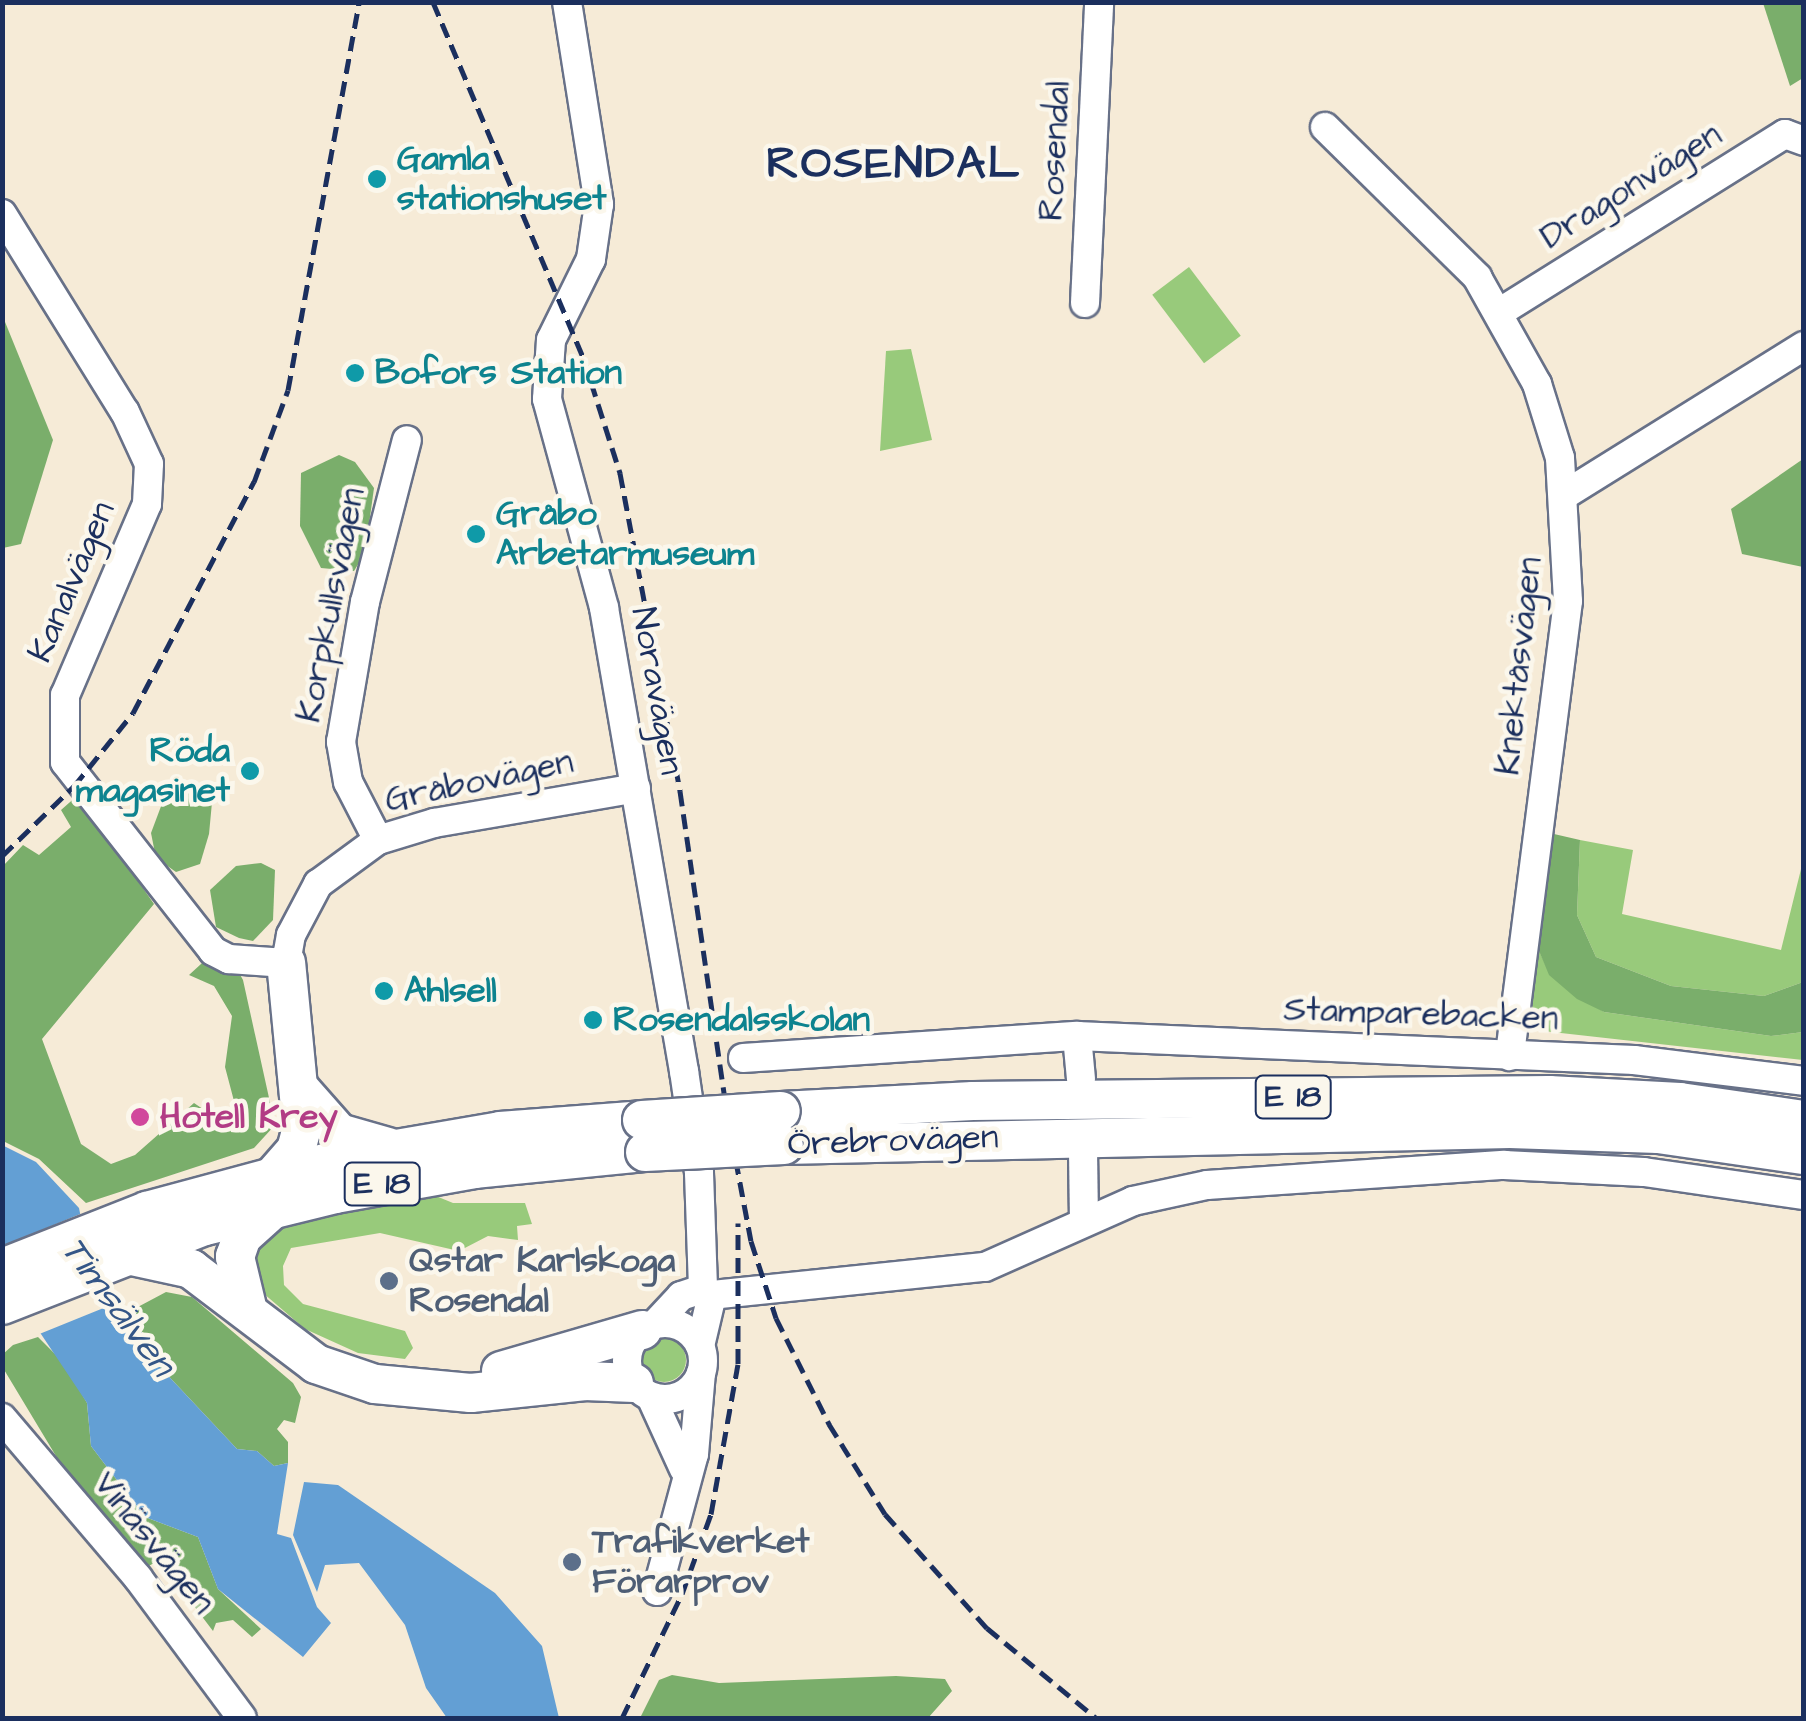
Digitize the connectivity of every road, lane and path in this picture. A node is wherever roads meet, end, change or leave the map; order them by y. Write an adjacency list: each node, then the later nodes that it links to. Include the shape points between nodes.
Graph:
1 (567, 2): 11 (street, Noravägen, via 599,204 591,259 551,340 545,368 602,598)
2 (1100, 2): 6 (street, Rosendal)
3 (1324, 127): 7 (street, Knektåsvägen, via 1454,249)
4 (1804, 142): 7 (street, Dragonvägen, via 1785,134)
5 (2, 214): 13 (street, Kanalvägen, via 125,412 148,464 147,504 65,695 65,762 212,951 228,959)
6 (1086, 304)
7 (1500, 312): 10 (street, Knektåsvägen, via 1551,422)
8 (1804, 346): 10 (street)
9 (407, 440): 12 (street, Korpkullsvägen, via 365,602 341,742 348,782)
10 (1566, 494): 15 (street, Knektåsvägen, via 1568,602)
11 (636, 788): 12 (street, Gråbovägen, via 434,823); 31 (street, Noravägen, via 699,1173)
12 (378, 840): 13 (street, Gråbovägen, via 318,884 291,935)
13 (286, 963): 19 (highway)
14 (1077, 1036): 15 (street, Stamparebacken); 16 (street, Stamparebacken); 17 (street)
15 (1510, 1056): 18 (street, Stamparebacken, via 1634,1060)
16 (744, 1058)
17 (1081, 1079)
18 (1804, 1082)
19 (302, 1091): 23 (highway, via 339,1133); 26 (highway, via 299,1144)
20 (1804, 1120): 21 (highway, Örebrovägen / E 18, via 1680,1102 1550,1095 974,1101)
21 (782, 1128): 22 (highway, Örebrovägen / E 18, bridge); 25 (highway, Örebrovägen / E 18, via 1564,1129 1658,1134)
22 (644, 1136): 23 (highway, Örebrovägen / E 18, via 500,1131); 26 (highway, Örebrovägen / E 18, via 439,1174)
23 (395, 1149): 26 (highway, Örebrovägen / E 18)
24 (1083, 1150): 28 (street)
25 (1804, 1155)
26 (274, 1192): 29 (highway, Örebrovägen / E 18); 33 (highway, via 234,1256)
27 (1804, 1195): 28 (street, via 1568,1166 1434,1167 1169,1191)
28 (1084, 1220): 31 (street, via 984,1268)
29 (120, 1238): 30 (highway, Örebrovägen / E 18); 32 (highway, Örebrovägen / E 18); 33 (highway, via 190,1269)
30 (2, 1268)
31 (708, 1292): 34 (street, via 682,1296); 35 (street, Noravägen)
32 (3, 1304)
33 (248, 1311): 36 (highway, via 316,1364 375,1384)
34 (649, 1326): 35 (street, via 682,1326); 36 (highway); 37 (street, via 626,1358)
35 (700, 1359): 37 (street, via 677,1396); 39 (street, Noravägen, via 696,1442)
36 (431, 1390): 37 (highway)
37 (643, 1390): 39 (street)
38 (2, 1418): 41 (street, Vinäsvägen, via 138,1578)
39 (684, 1469): 40 (street, Noravägen)
40 (657, 1590)
41 (242, 1718)

